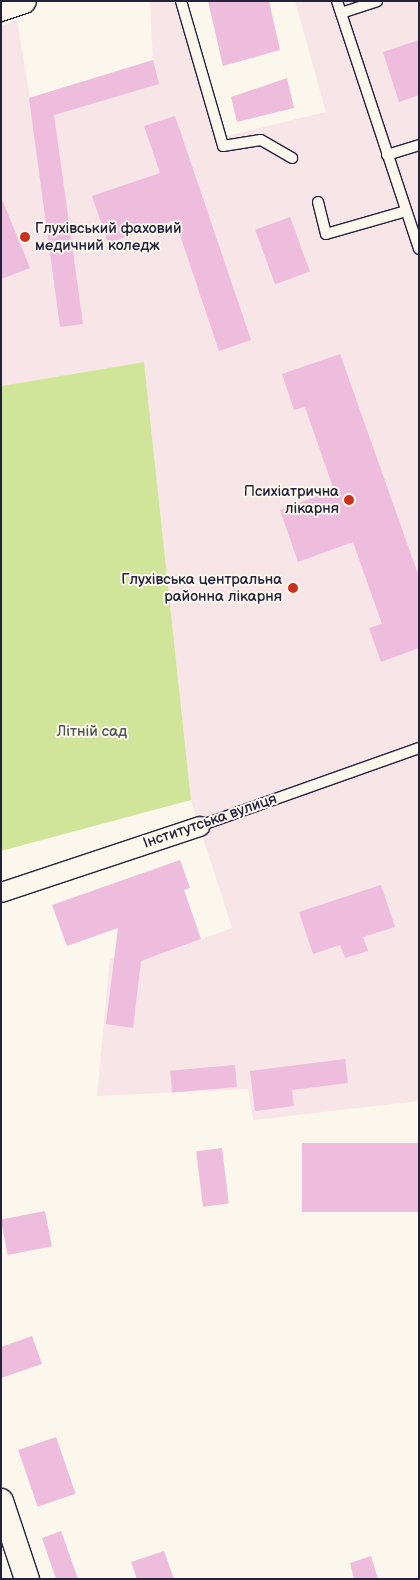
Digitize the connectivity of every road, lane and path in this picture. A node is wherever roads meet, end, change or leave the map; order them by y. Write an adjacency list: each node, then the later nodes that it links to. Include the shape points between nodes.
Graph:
1 (24, 1): 5 (street)
2 (181, 1): 9 (lane, via 223,146 261,140)
3 (337, 1): 6 (lane)
4 (377, 1): 6 (lane)
5 (1, 9)
6 (341, 13): 8 (lane)
7 (419, 145): 8 (lane)
8 (387, 154): 11 (lane)
9 (292, 158)
10 (318, 202): 11 (lane, via 326,234)
11 (406, 212): 12 (lane)
12 (419, 249)
13 (419, 748): 14 (lane, Інститутська вулиця)
14 (199, 826): 15 (street, Інститутська вулиця)
15 (1, 892)
16 (1, 1501): 17 (street)
17 (27, 1579)

